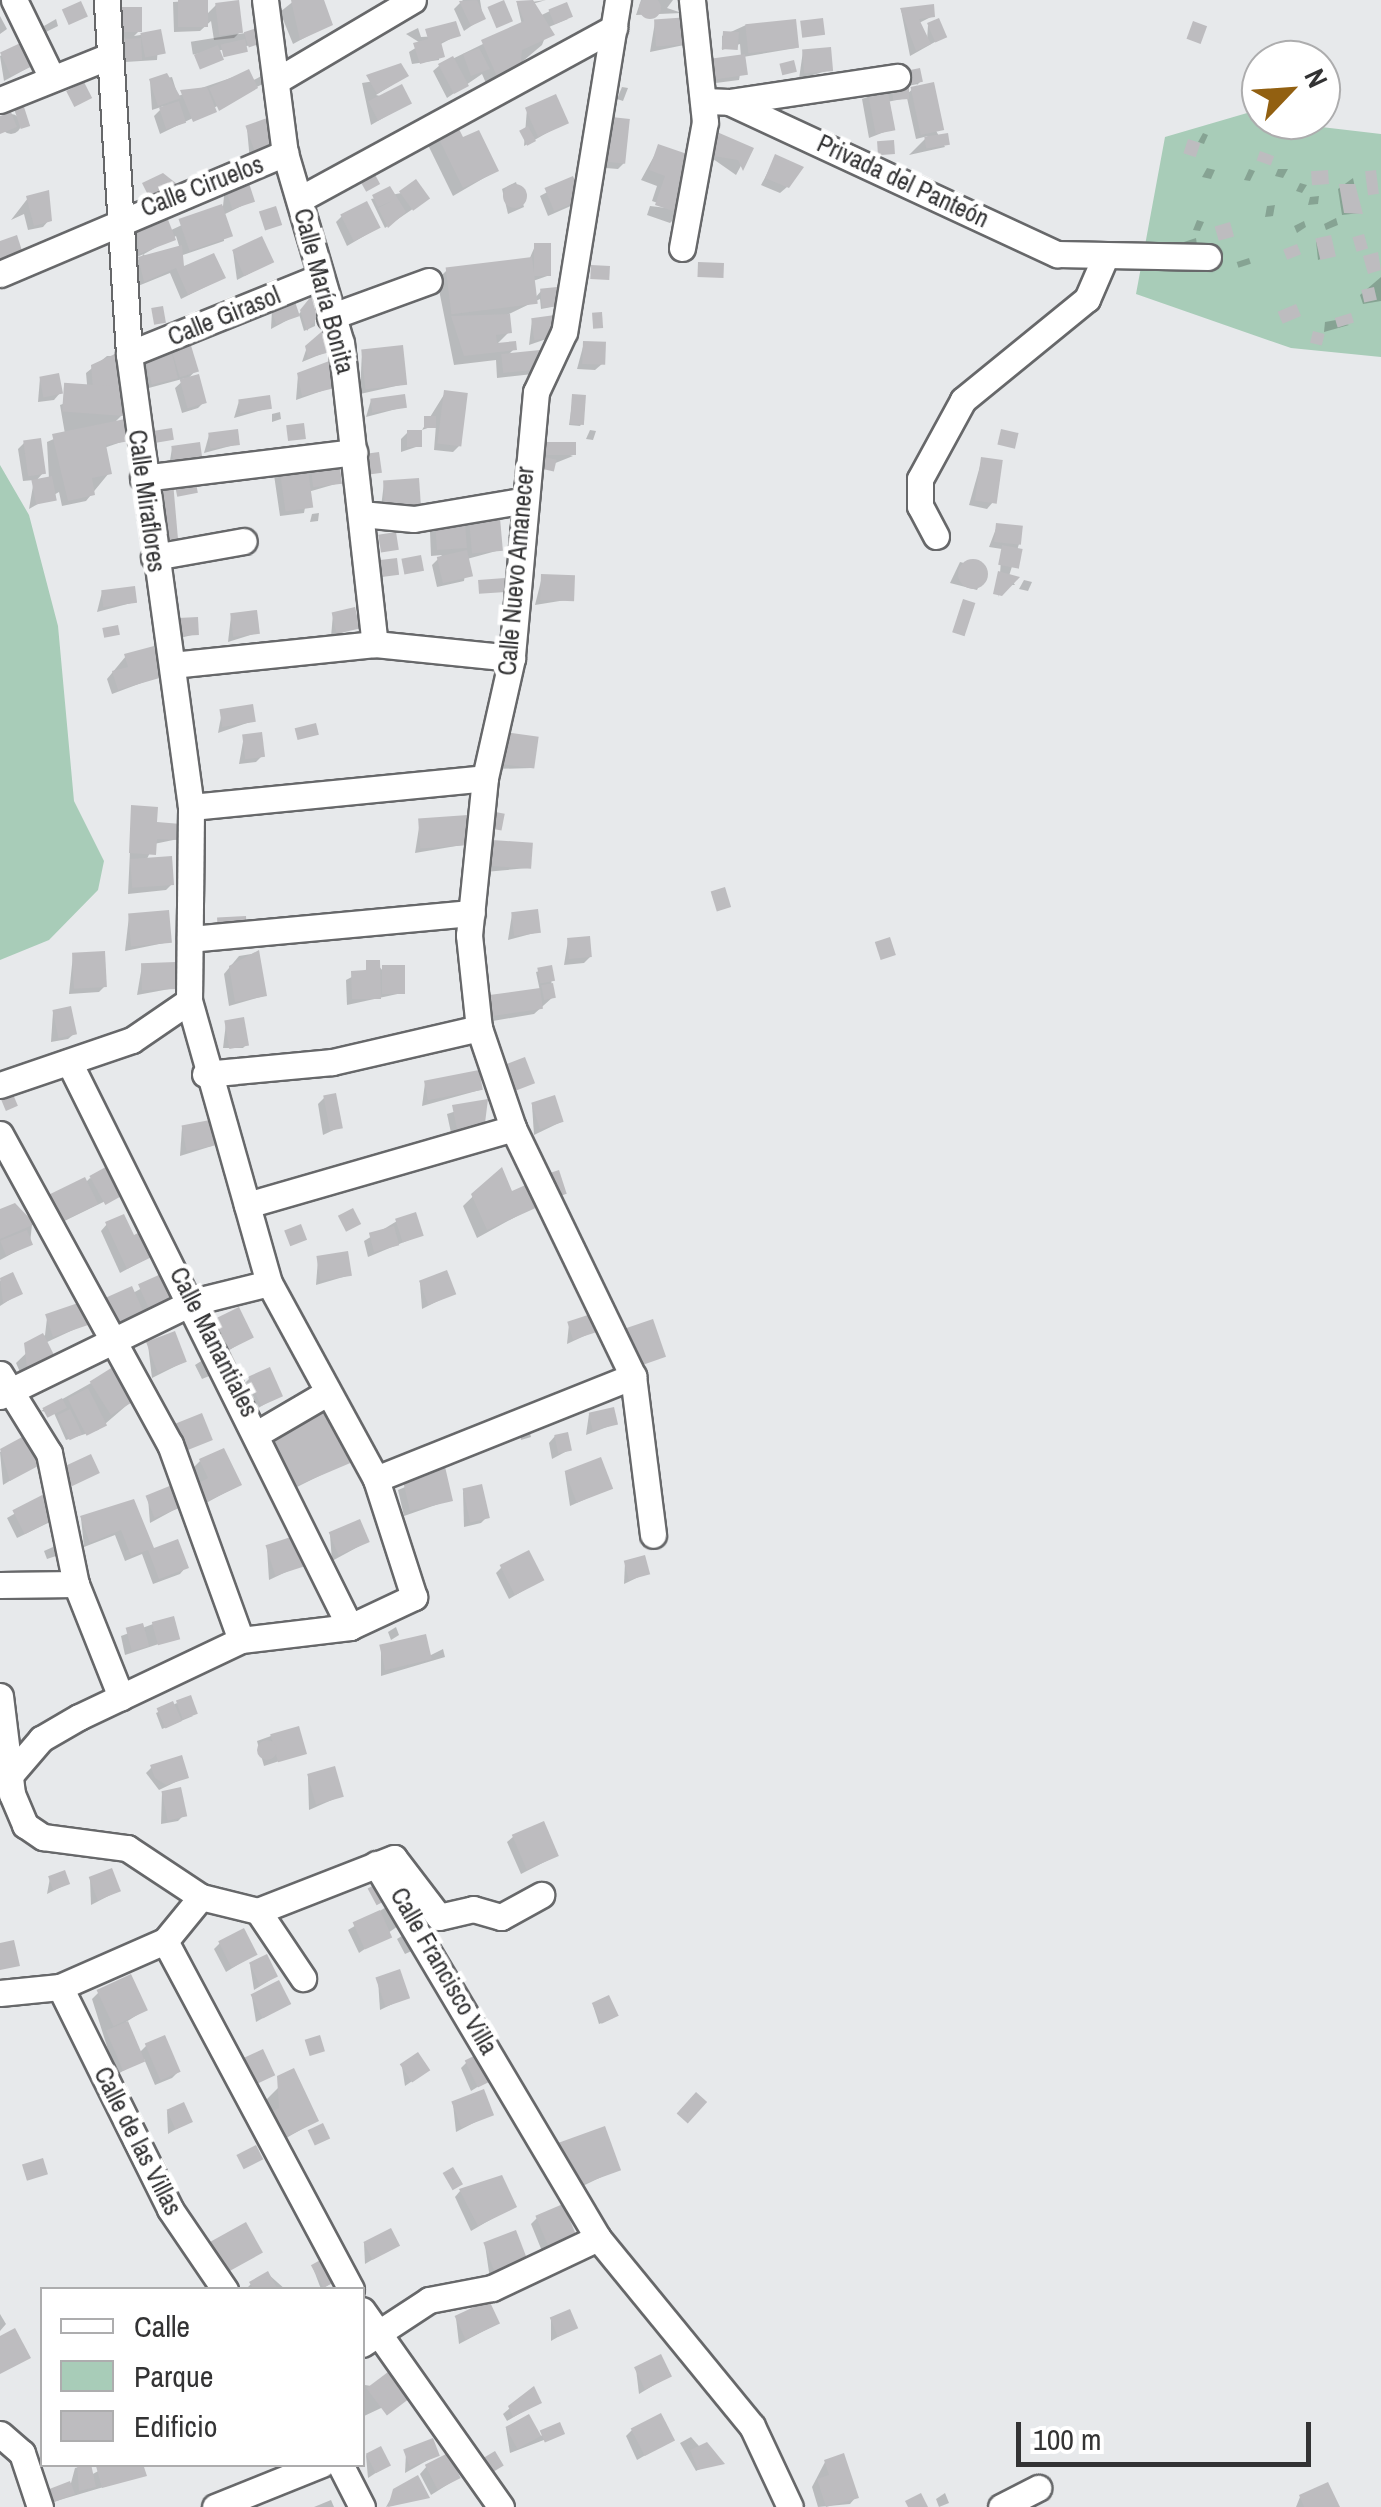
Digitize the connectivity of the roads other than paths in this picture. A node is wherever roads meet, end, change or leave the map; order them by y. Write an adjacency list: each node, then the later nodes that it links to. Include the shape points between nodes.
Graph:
1 (14, 0): 9 (street)
2 (107, 0): 8 (street, Calle Miraflores)
3 (265, 0): 11 (street, Calle María Bonita)
4 (413, 0): 11 (street)
5 (618, 0): 7 (street, Calle Nuevo Amanecer)
6 (692, 0): 13 (street)
7 (614, 28): 15 (street); 27 (street, Calle Nuevo Amanecer, via 564,332 536,392)
8 (107, 56): 9 (street); 16 (street, Calle Miraflores)
9 (51, 76): 12 (street)
10 (897, 77): 13 (street)
11 (276, 82): 14 (street, Calle María Bonita)
12 (0, 100)
13 (717, 101): 17 (street); 19 (street, Privada del Panteón, via 1057,254)
14 (286, 153): 15 (street, Calle María Bonita); 16 (street, Calle Ciruelos)
15 (300, 199): 21 (street, Calle María Bonita)
16 (119, 219): 20 (street, Calle Ciruelos); 24 (street, Calle Miraflores)
17 (682, 248)
18 (1208, 257): 19 (street, Privada del Panteón)
19 (1104, 262): 29 (street, via 1086,299 963,400 920,479 920,506)
20 (0, 274)
21 (320, 277): 23 (street, Calle María Bonita); 24 (street, Calle Girasol)
22 (429, 281): 23 (street)
23 (330, 316): 25 (street, Calle María Bonita)
24 (129, 354): 26 (street, Calle Miraflores)
25 (354, 452): 26 (street); 28 (street, Calle María Bonita)
26 (143, 478): 31 (street, Calle Miraflores)
27 (520, 501): 28 (street, via 414,519); 33 (street, Calle Nuevo Amanecer)
28 (361, 514): 32 (street, Calle María Bonita)
29 (936, 536)
30 (244, 541): 31 (street)
31 (154, 557): 34 (street, Calle Miraflores)
32 (375, 644): 33 (street); 34 (street)
33 (512, 658): 35 (street, Calle Nuevo Amanecer)
34 (172, 665): 36 (street, Calle Miraflores)
35 (485, 778): 36 (street); 37 (street, Calle Nuevo Amanecer)
36 (190, 807): 38 (street, Calle Miraflores)
37 (472, 913): 38 (street); 40 (street, Calle Nuevo Amanecer)
38 (190, 939): 39 (street, Calle Miraflores)
39 (189, 1000): 41 (street, via 132,1040); 42 (street, Calle Miraflores)
40 (478, 1028): 42 (street, via 332,1062); 44 (street, Calle Nuevo Amanecer)
41 (69, 1062): 43 (street); 48 (street, Calle Manantiales)
42 (206, 1074): 46 (street, Calle Miraflores)
43 (0, 1085)
44 (513, 1128): 46 (street); 50 (street, Calle Nuevo Amanecer)
45 (0, 1134): 49 (street)
46 (246, 1205): 47 (street, Calle Miraflores)
47 (269, 1283): 48 (street); 52 (street, Calle Miraflores)
48 (194, 1302): 49 (street); 53 (street, Calle Manantiales)
49 (110, 1339): 51 (street); 59 (street, via 170,1444)
50 (633, 1376): 54 (street); 55 (street, Calle Nuevo Amanecer)
51 (3, 1387): 56 (street, via 58,1477)
52 (326, 1394): 53 (street); 54 (street, Calle Miraflores)
53 (260, 1432): 58 (street, Calle Manantiales)
54 (376, 1479): 58 (street, Calle Miraflores, via 414,1597)
55 (653, 1535)
56 (76, 1584): 57 (street); 61 (street)
57 (0, 1585)
58 (350, 1627): 59 (street)
59 (241, 1640): 61 (street)
60 (0, 1696): 62 (street)
61 (121, 1697): 63 (street)
62 (7, 1728): 63 (street); 64 (street)
63 (42, 1739): 64 (street)
64 (12, 1772): 67 (street, via 25,1825 43,1837 127,1848)
65 (376, 1864): 66 (street, via 394,1858 439,1917 473,1909 501,1917); 68 (street, Calle Francisco Villa); 73 (street, Calle Francisco Villa)
66 (540, 1896)
67 (201, 1897): 68 (street); 69 (street)
68 (258, 1910): 70 (street)
69 (166, 1941): 71 (street); 75 (street)
70 (303, 1978)
71 (60, 1988): 72 (street); 74 (street, Calle de las Villas, via 170,2209)
72 (0, 1992)
73 (598, 2238): 76 (street, via 492,2288 430,2300); 86 (street, Calle Francisco Villa, via 752,2426)
74 (223, 2287)
75 (349, 2287)
76 (370, 2341): 85 (street, via 424,2388)
77 (0, 2434): 78 (street)
78 (32, 2450): 82 (street)
79 (315, 2467): 83 (street)
80 (342, 2467): 84 (street)
81 (1038, 2488): 87 (street)
82 (40, 2507)
83 (216, 2507)
84 (362, 2507)
85 (501, 2507)
86 (790, 2507)
87 (1000, 2507)

